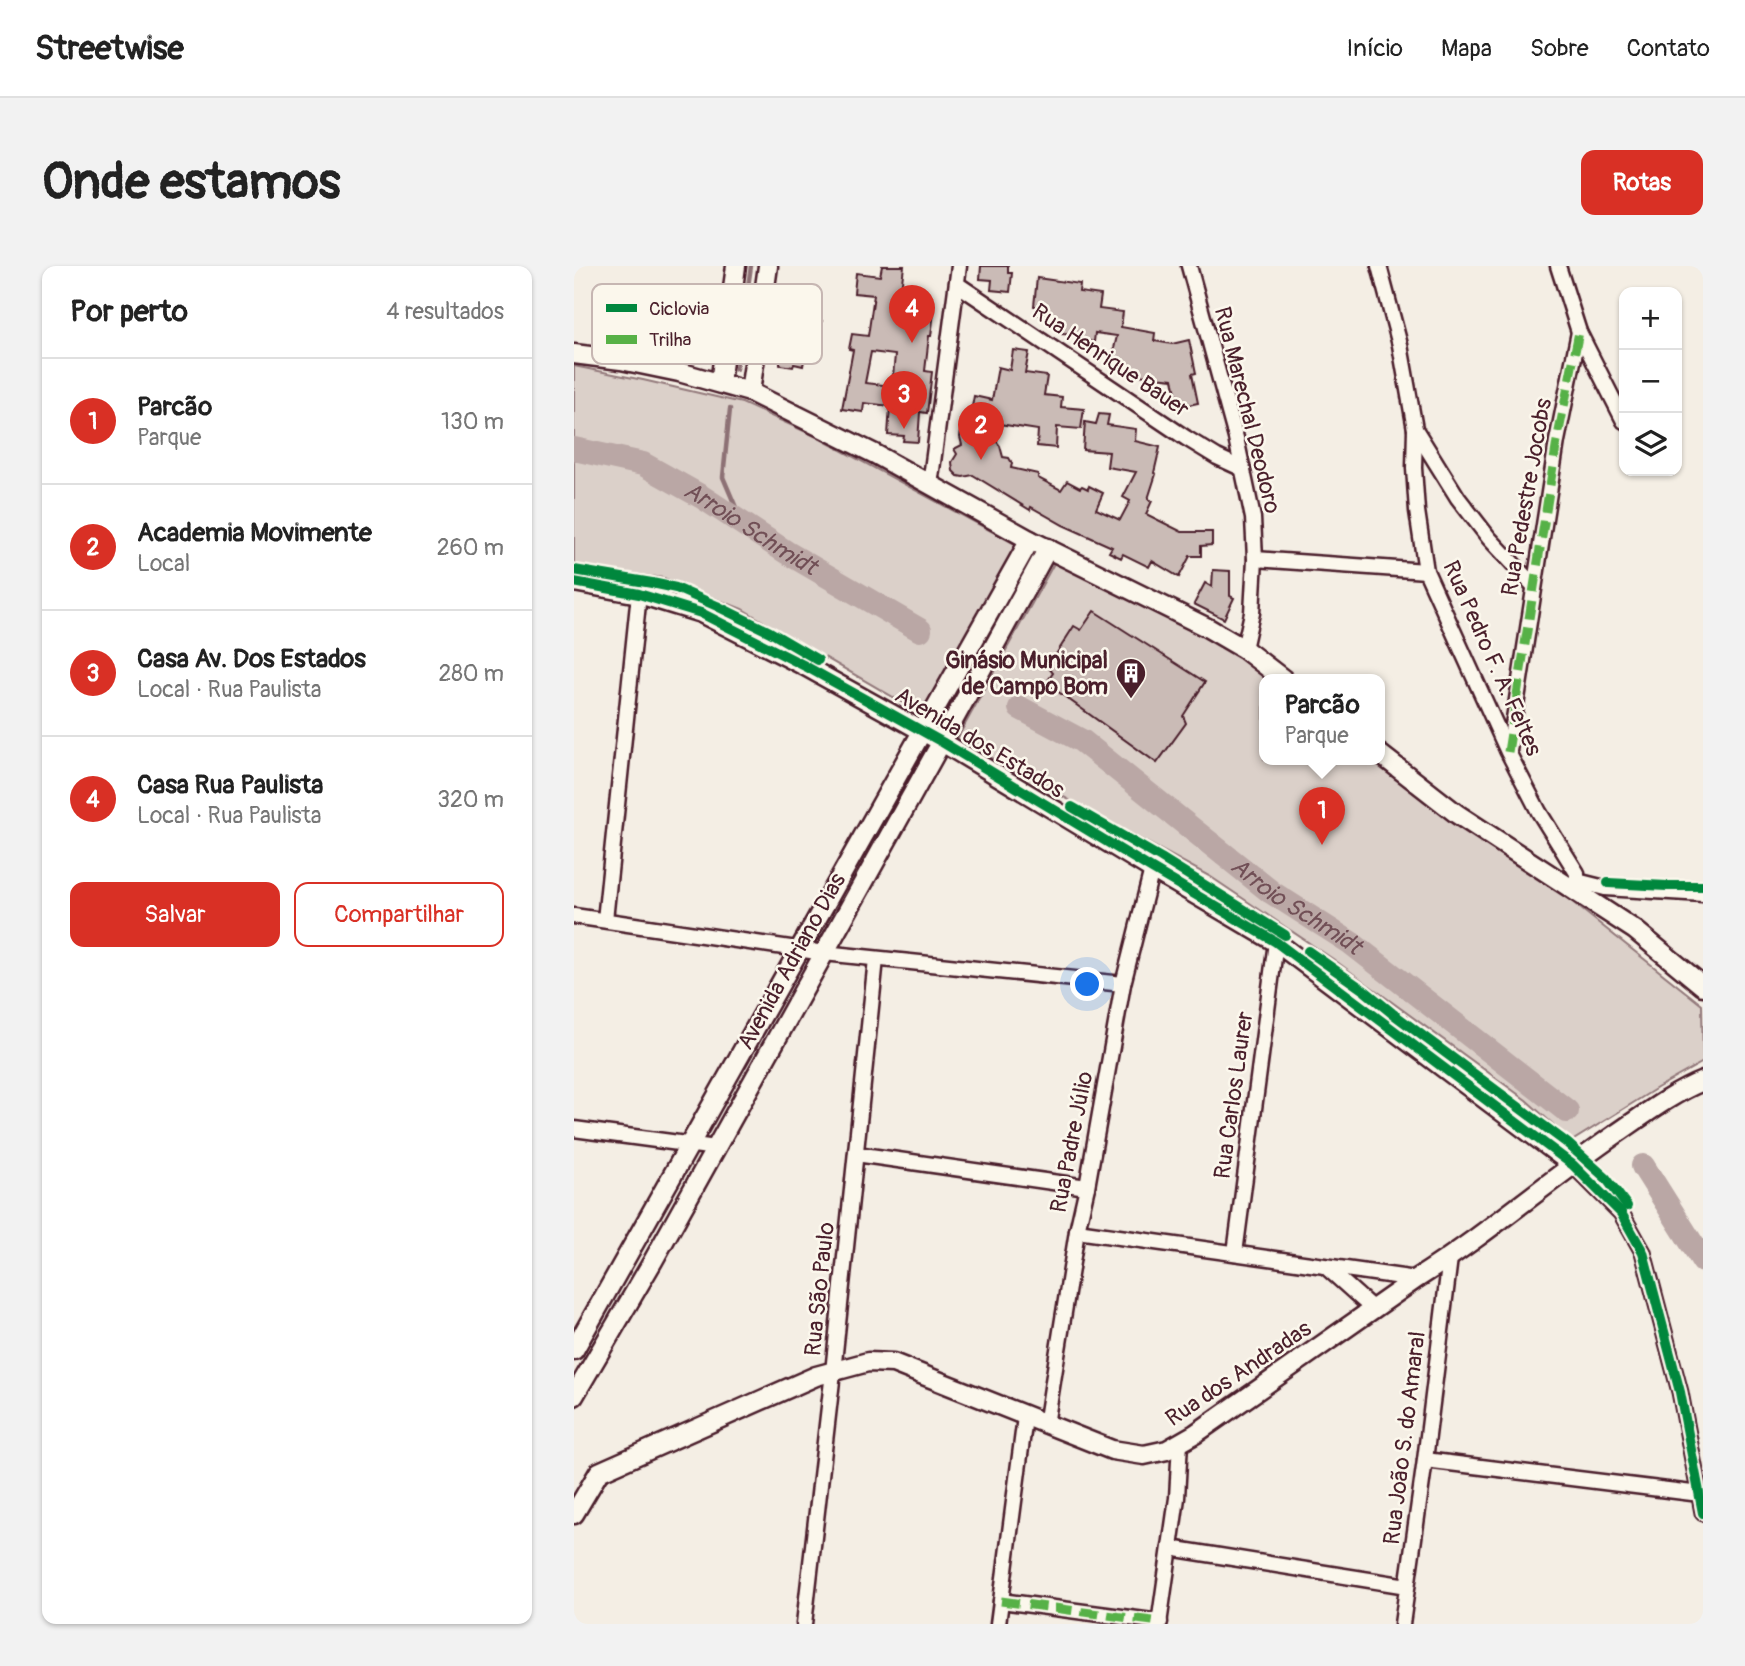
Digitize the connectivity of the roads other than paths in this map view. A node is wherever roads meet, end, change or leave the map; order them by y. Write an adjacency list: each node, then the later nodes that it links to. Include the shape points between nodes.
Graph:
1 (736, 266): 8 (street)
2 (768, 266): 9 (street)
3 (959, 266): 10 (street)
4 (1189, 266): 21 (street, Rua Marechal Deodoro)
5 (1379, 266): 20 (street)
6 (1547, 266): 7 (street)
7 (1559, 272): 11 (street)
8 (734, 284)
9 (765, 284)
10 (957, 284): 21 (street, Rua Henrique Bauer, via 1186,438); 22 (street)
11 (1579, 332): 19 (street); 28 (street, Rua Pedestre Jocobs)
12 (574, 354): 13 (street)
13 (592, 356)
14 (638, 364): 17 (street)
15 (723, 364): 17 (street)
16 (754, 364): 18 (street)
17 (720, 383): 18 (street)
18 (750, 392): 22 (street)
19 (1620, 413)
20 (1415, 429): 26 (street, Rua Pedro F. A. Feltes, via 1416,500); 28 (street, via 1458,498)
21 (1243, 469): 25 (street, Rua Marechal Deodoro)
22 (930, 485): 23 (street)
23 (1030, 540): 24 (street); 32 (street, Avenida Adriano Dias)
24 (1048, 548): 30 (street); 33 (street, Avenida Adriano Dias)
25 (1255, 559): 26 (street); 30 (street, Rua Marechal Deodoro, via 1252,613)
26 (1426, 570): 34 (street, Rua Pedro F. A. Feltes)
27 (574, 582): 29 (street, Avenida dos Estados)
28 (1533, 585): 34 (street, Rua Pedestre Jocobs)
29 (639, 594): 32 (street, Avenida dos Estados, via 701,614); 40 (street)
30 (1244, 649): 31 (street)
31 (1276, 674)
32 (922, 730): 33 (street, Avenida dos Estados); 42 (street, Avenida Adriano Dias)
33 (942, 742): 36 (street, Avenida dos Estados); 43 (street, Avenida Adriano Dias)
34 (1508, 752): 37 (street, Rua Pedro F. A. Feltes, via 1577,873)
35 (1385, 758): 37 (street, via 1457,814)
36 (1152, 869): 41 (street, Avenida dos Estados); 45 (street, Rua Padre Júlio)
37 (1575, 885): 38 (street); 46 (street)
38 (1703, 894)
39 (574, 916): 40 (street)
40 (605, 920): 42 (street)
41 (1276, 942): 52 (street, Avenida dos Estados); 55 (street, Rua Carlos Laurer)
42 (800, 950): 43 (street); 49 (street, Avenida Adriano Dias)
43 (824, 953): 44 (street); 50 (street, Avenida Adriano Dias)
44 (876, 959): 45 (street); 51 (street, Rua São Paulo)
45 (1123, 984): 53 (street, Rua Padre Júlio)
46 (1703, 986)
47 (1703, 1082): 52 (street, Rua dos Andradas, via 1644,1115)
48 (574, 1129): 49 (street)
49 (690, 1144): 50 (street); 60 (street, Avenida Adriano Dias)
50 (716, 1148): 62 (street, Avenida Adriano Dias)
51 (856, 1154): 53 (street); 61 (street, Rua São Paulo)
52 (1573, 1165): 56 (street, Rua dos Andradas); 67 (street, Avenida dos Estados, via 1621,1213 1643,1252 1680,1392)
53 (1087, 1186): 54 (street, Rua Padre Júlio)
54 (1077, 1231): 55 (street); 64 (street, Rua Padre Júlio)
55 (1235, 1253): 57 (street)
56 (1450, 1258): 58 (street, Rua dos Andradas); 66 (street, Rua João S. do Amaral)
57 (1326, 1267): 58 (street); 59 (street)
58 (1416, 1279): 59 (street, Rua dos Andradas)
59 (1374, 1310): 65 (street, Rua dos Andradas)
60 (574, 1350)
61 (833, 1371): 63 (street, Rua dos Andradas, via 868,1362 893,1363); 69 (street, Rua dos Andradas, via 598,1472); 74 (street, Rua São Paulo)
62 (574, 1396)
63 (1025, 1417): 64 (street, Rua dos Andradas); 72 (street)
64 (1046, 1425): 65 (street, Rua dos Andradas, via 1112,1450 1144,1455)
65 (1180, 1442): 70 (street)
66 (1425, 1460): 67 (street); 71 (street, Rua João S. do Amaral)
67 (1700, 1494): 68 (street, Avenida dos Estados)
68 (1703, 1513)
69 (574, 1514)
70 (1170, 1548): 71 (street); 73 (street)
71 (1408, 1586): 76 (street, Rua João S. do Amaral)
72 (1001, 1601): 73 (street); 75 (street)
73 (1160, 1623)
74 (804, 1624)
75 (998, 1624)
76 (1402, 1624)

